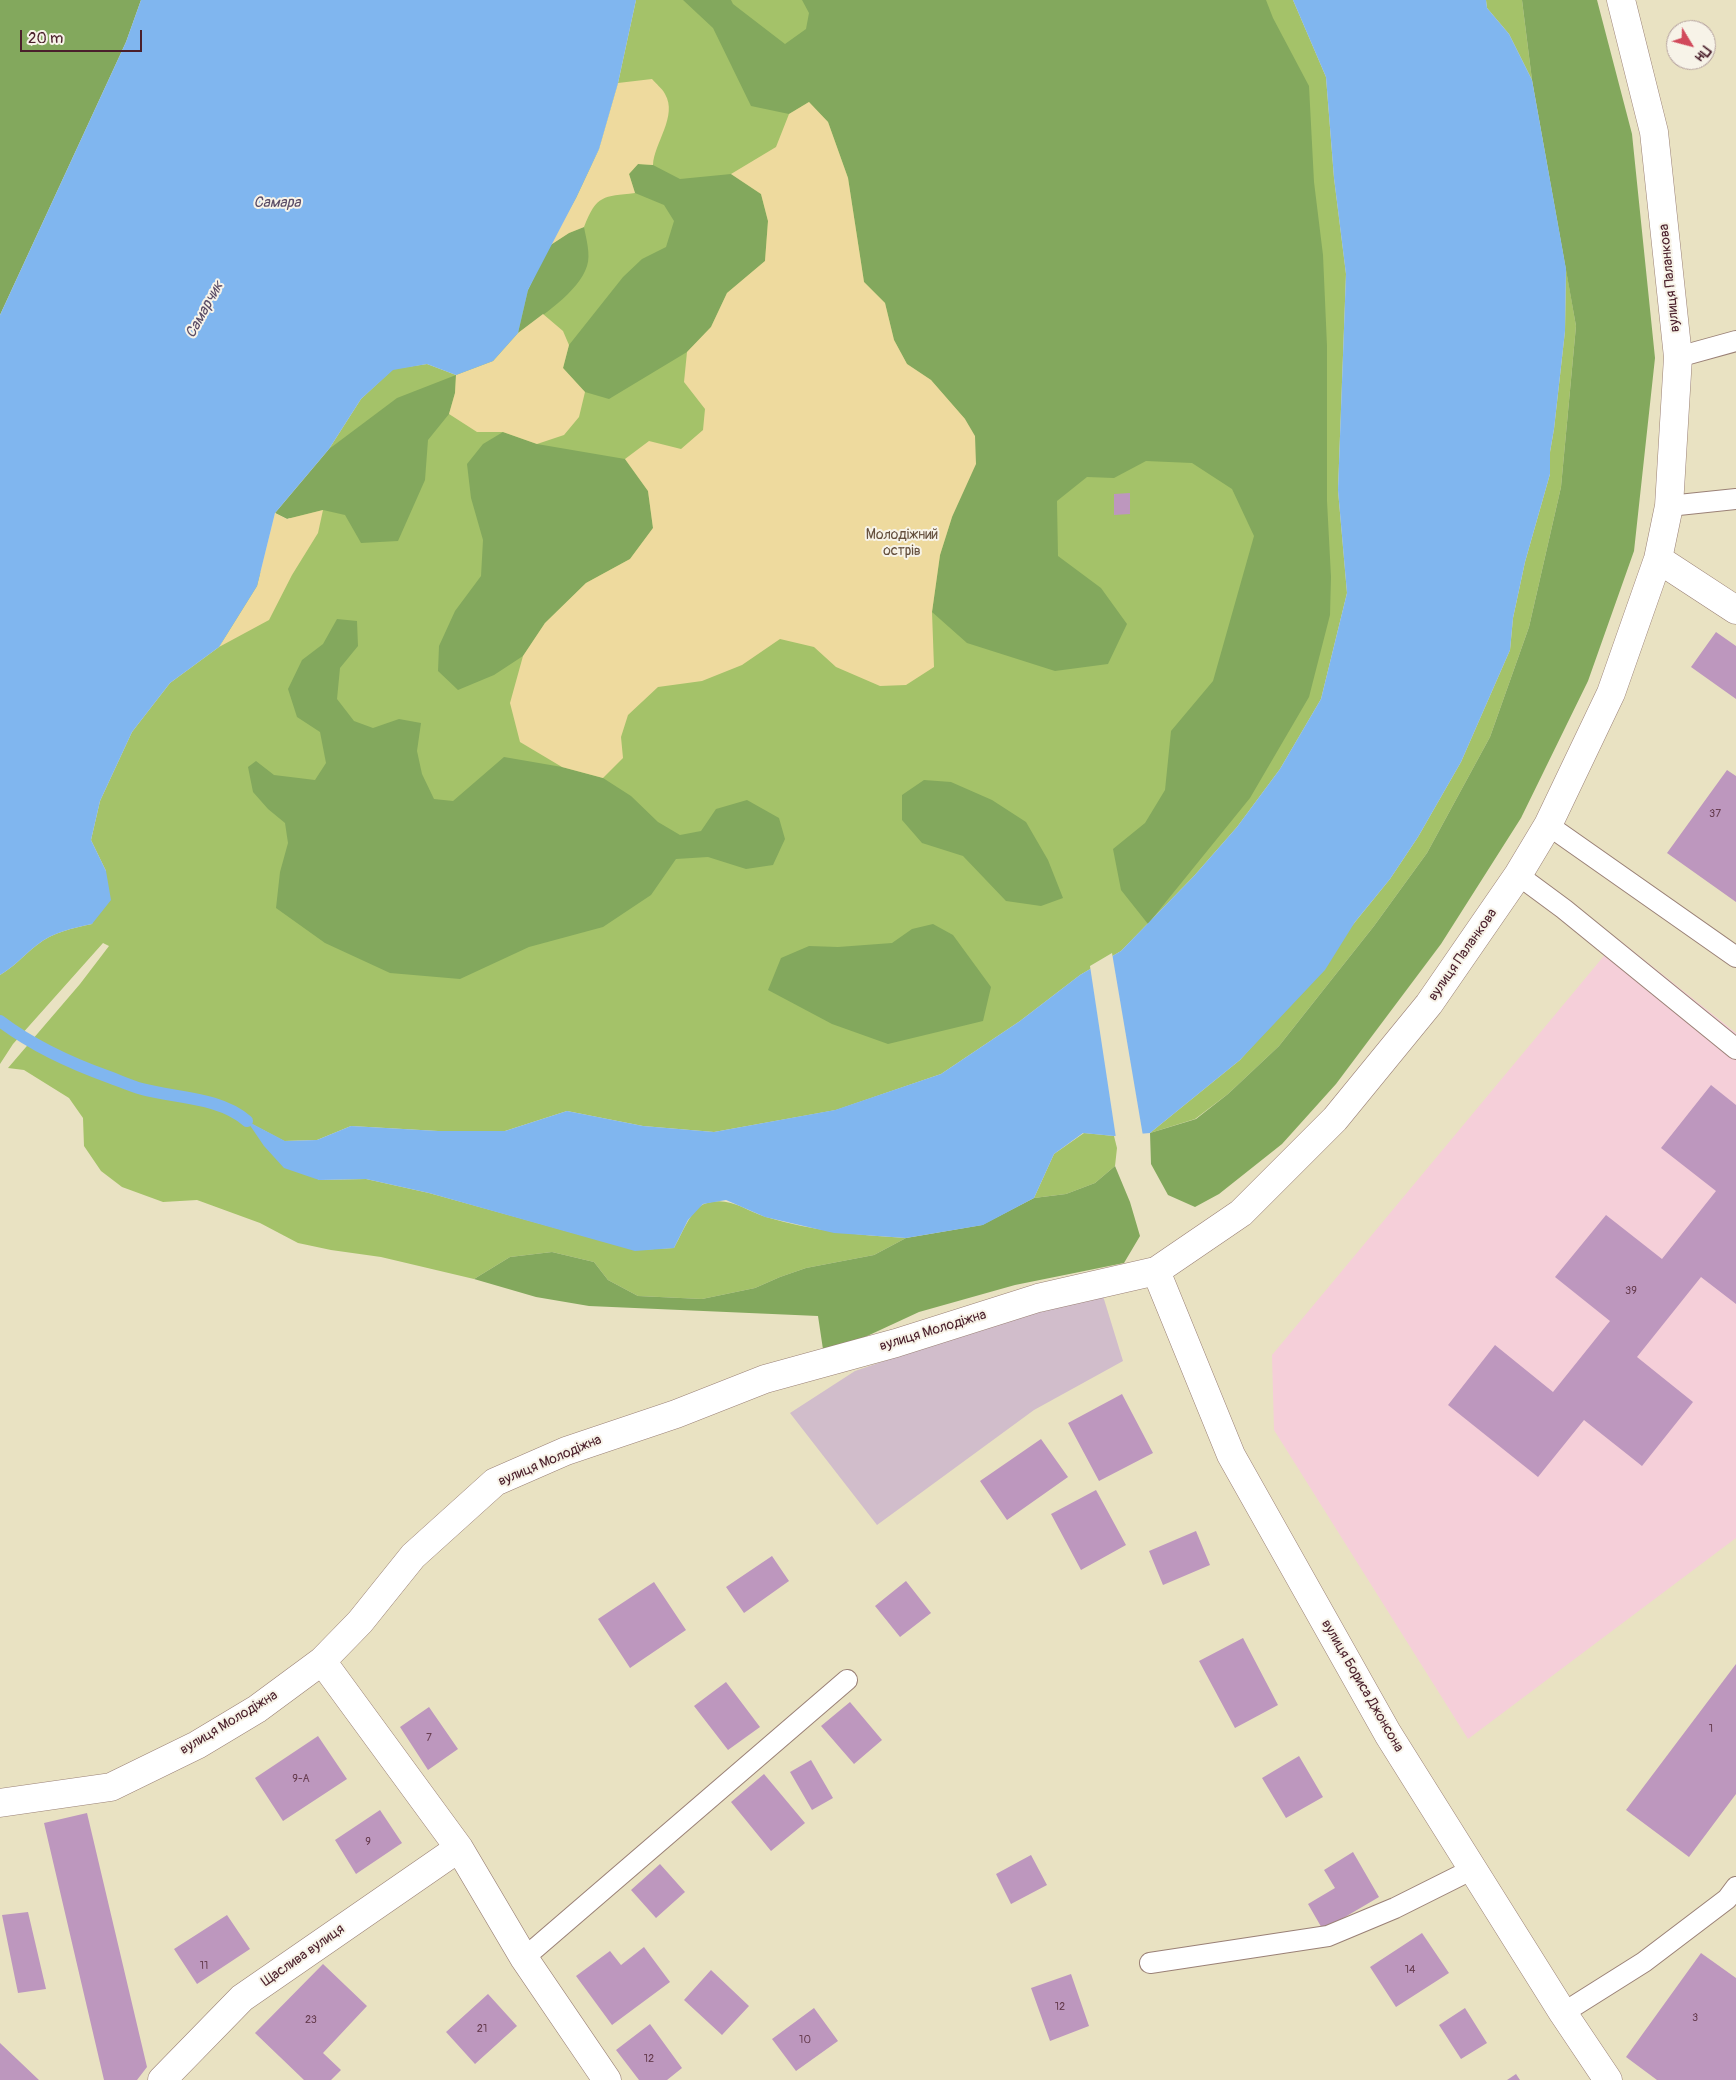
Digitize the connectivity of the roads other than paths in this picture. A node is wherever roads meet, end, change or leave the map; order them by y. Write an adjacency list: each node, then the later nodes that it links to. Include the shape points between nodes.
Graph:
1 (1621, 0): 3 (street, вулиця Паланкова, via 1654,132)
2 (1736, 341): 3 (lane)
3 (1678, 357): 5 (street, вулиця Паланкова)
4 (1736, 499): 5 (lane)
5 (1670, 506): 6 (street, вулиця Паланкова)
6 (1658, 559): 7 (street); 8 (street, вулиця Паланкова, via 1611,693)
7 (1736, 610)
8 (1548, 825): 9 (street, вулиця Паланкова); 10 (lane)
9 (1518, 875): 11 (lane); 12 (street, вулиця Паланкова, via 1429,1004 1335,1119 1241,1213)
10 (1736, 957)
11 (1736, 1049)
12 (1156, 1271): 13 (street, вулиця Молодіжна, via 1038,1298 896,1343 765,1379 676,1414 566,1451 495,1482 413,1556 360,1622); 17 (street, вулиця Бориса Джонсона, via 1231,1455 1388,1734)
13 (322, 1661): 15 (street, вулиця Молодіжна, via 257,1709 197,1745 111,1787); 16 (street)
14 (847, 1680): 19 (lane)
15 (0, 1803)
16 (458, 1848): 19 (street); 22 (street, Щаслива вулиця, via 242,1998)
17 (1473, 1869): 20 (lane, via 1395,1908 1328,1936); 21 (street, вулиця Бориса Джонсона)
18 (1733, 1897): 21 (lane, via 1644,1962)
19 (524, 1958): 23 (street)
20 (1150, 1963)
21 (1563, 2013): 24 (street, вулиця Бориса Джонсона)
22 (162, 2080)
23 (608, 2080)
24 (1608, 2080)

